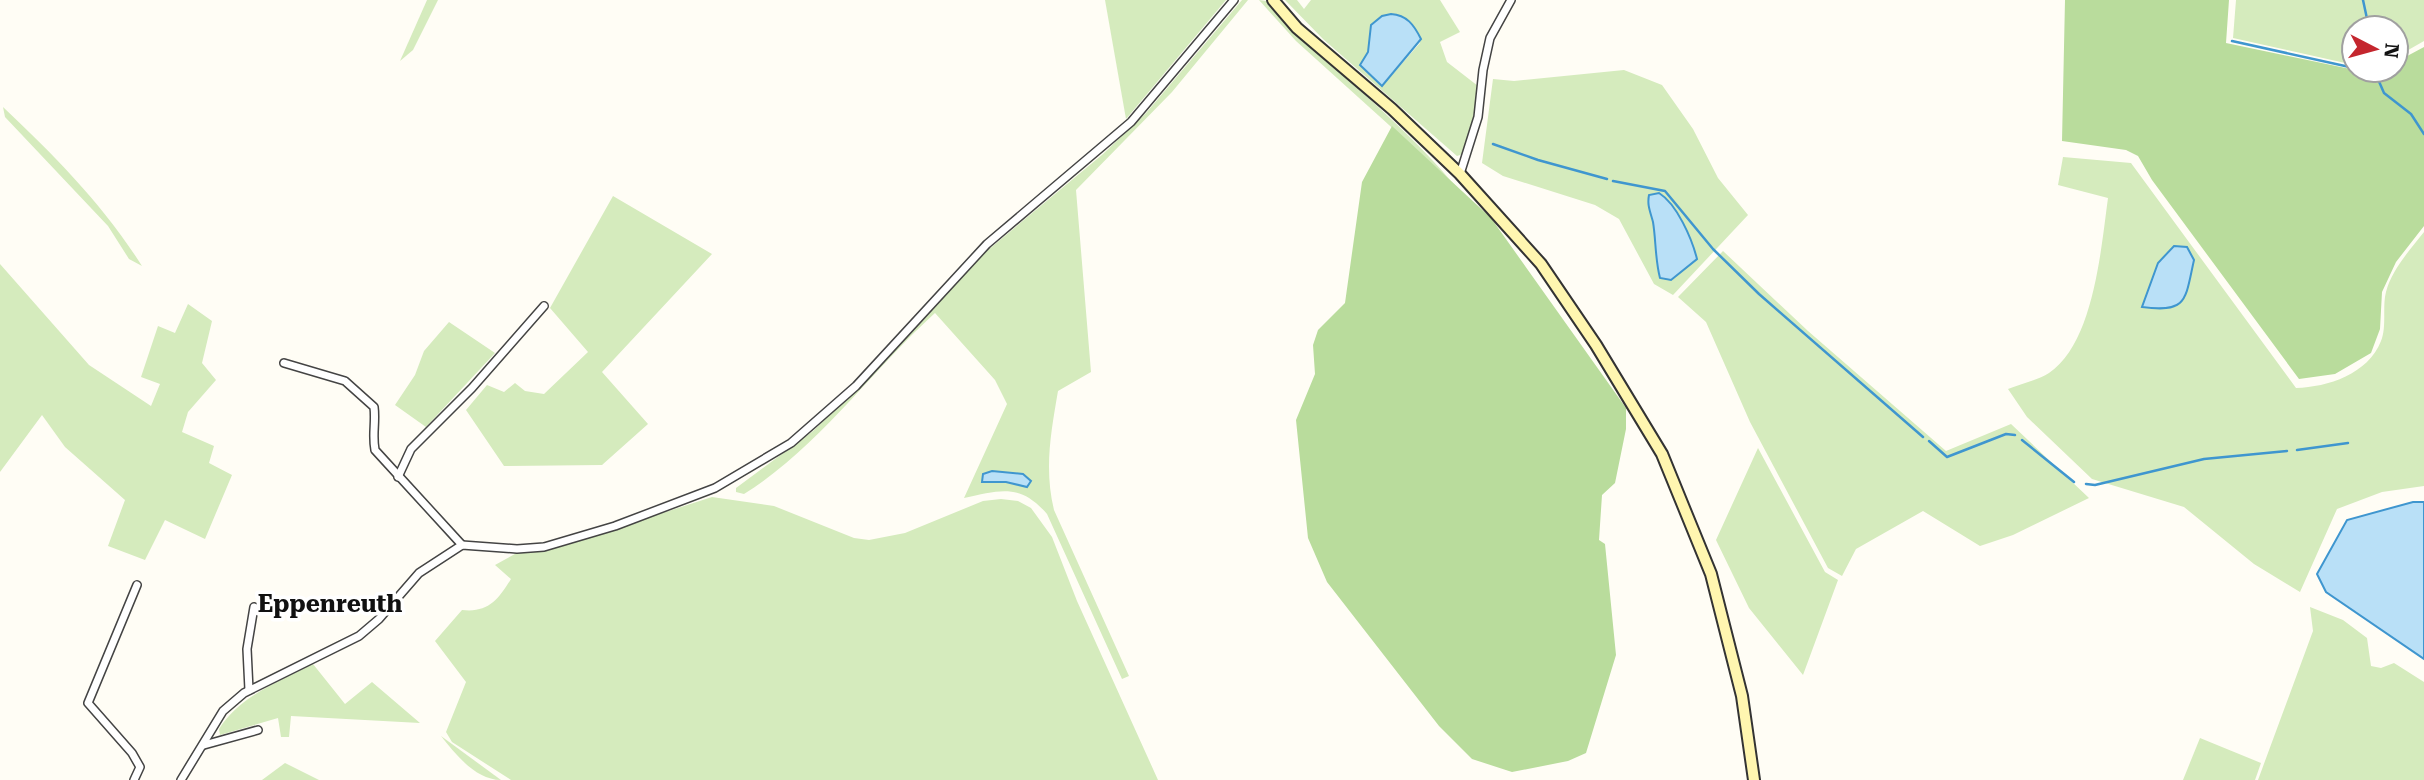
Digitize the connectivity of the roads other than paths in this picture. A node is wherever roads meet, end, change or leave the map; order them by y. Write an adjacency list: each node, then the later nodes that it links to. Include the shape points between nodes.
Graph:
1 (1234, 0): 8 (street, via 1131,122 962,268 856,386 791,443 715,488 615,526 544,547)
2 (1273, 0): 4 (main road, via 1297,28)
3 (1511, 0): 4 (street, via 1490,38 1478,117)
4 (1460, 174): 16 (main road, via 1541,264 1662,454 1711,574 1742,695)
5 (544, 306): 7 (street, via 411,449)
6 (284, 363): 7 (street, via 345,381 374,407 375,450)
7 (398, 477): 8 (street)
8 (462, 545): 11 (street, via 419,573 359,636)
9 (137, 586): 14 (street, via 88,703 132,753 139,767)
10 (254, 607): 11 (street, via 247,649)
11 (250, 690): 13 (street, via 223,711)
12 (258, 730): 13 (street)
13 (203, 746): 15 (street)
14 (134, 780)
15 (181, 780)
16 (1754, 780)

